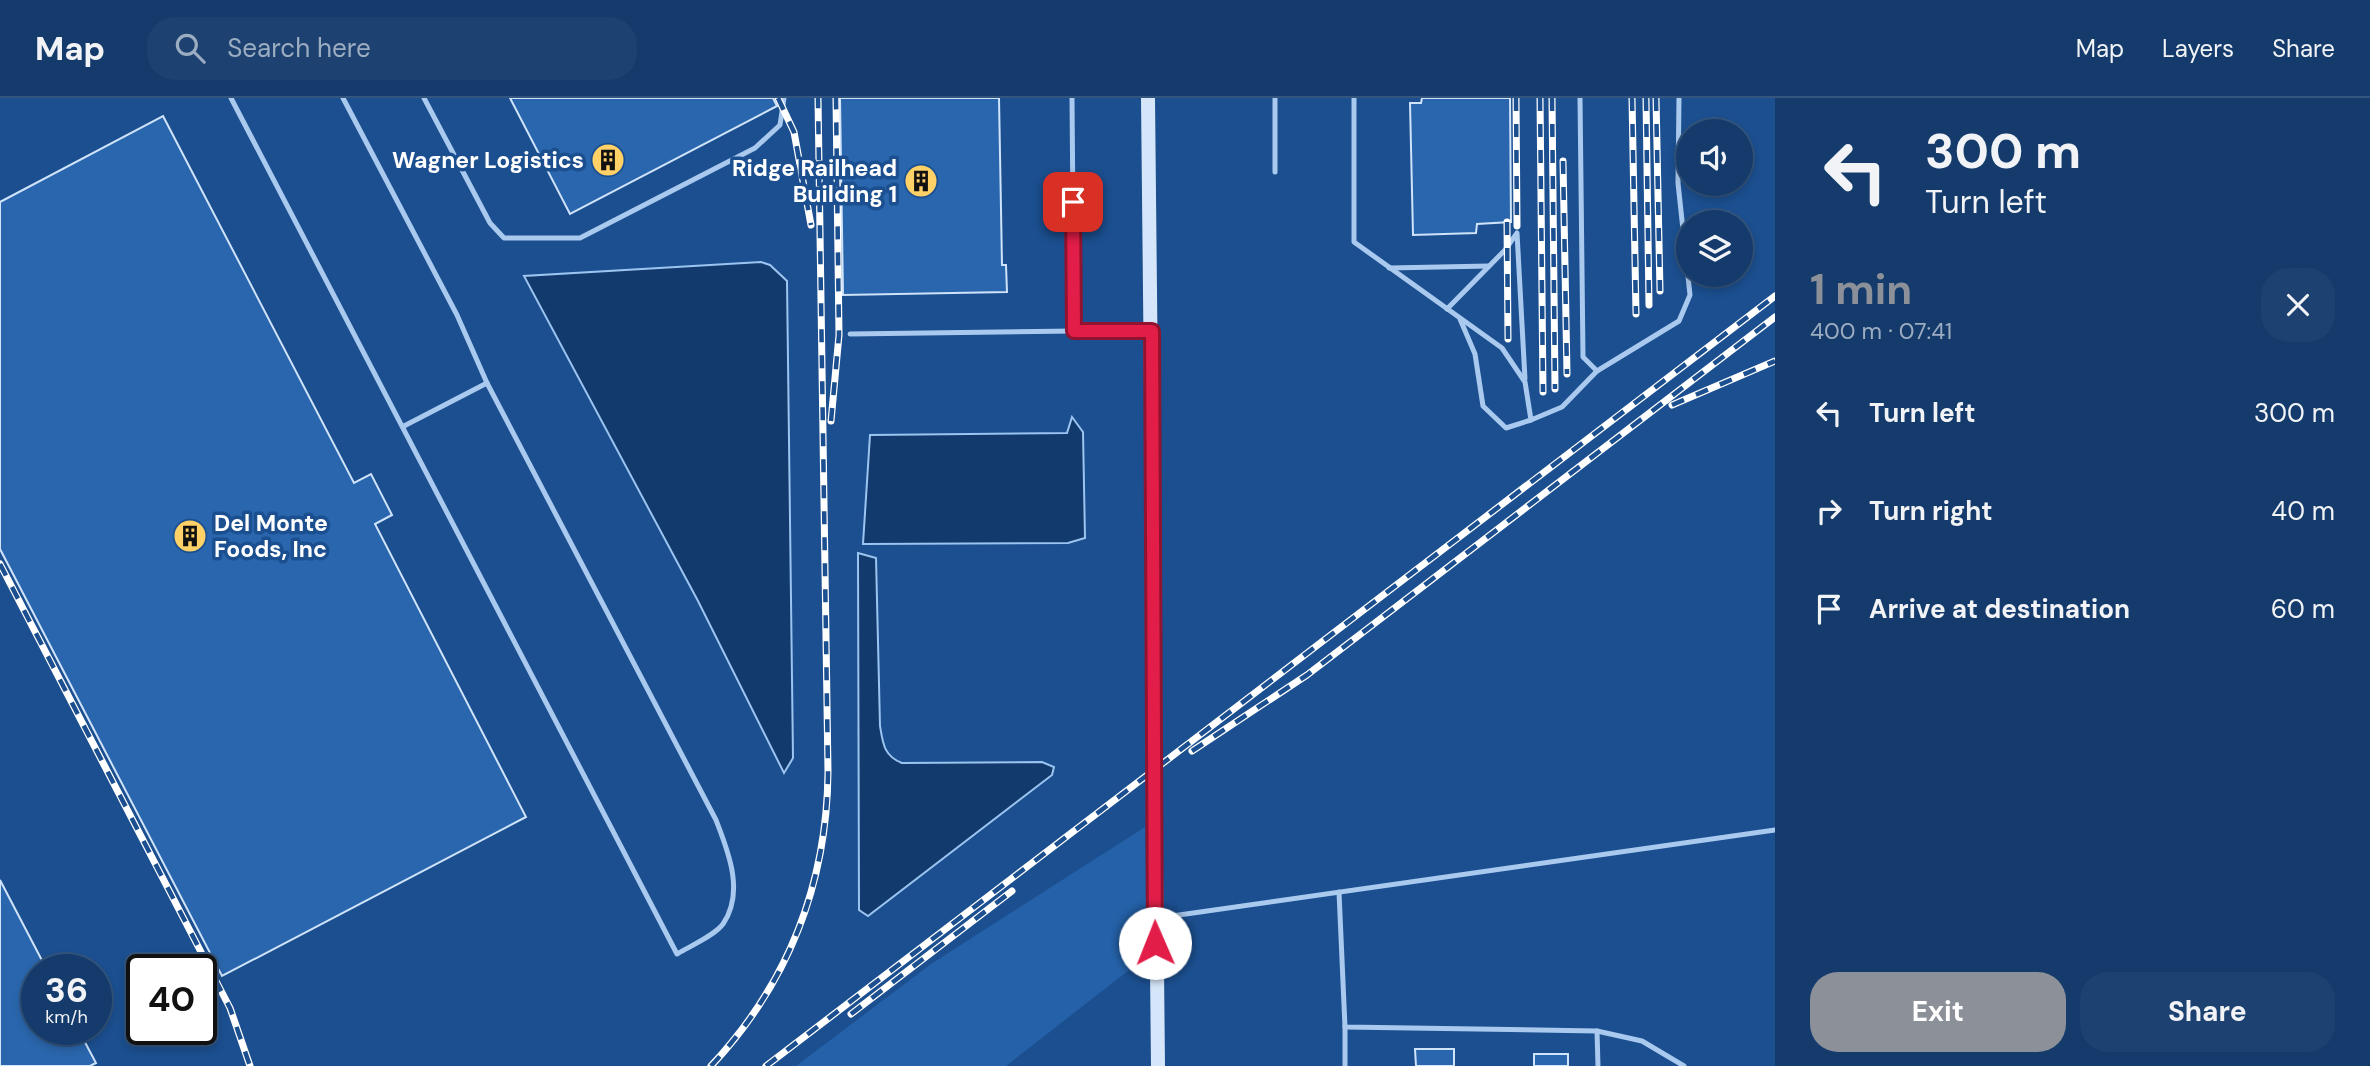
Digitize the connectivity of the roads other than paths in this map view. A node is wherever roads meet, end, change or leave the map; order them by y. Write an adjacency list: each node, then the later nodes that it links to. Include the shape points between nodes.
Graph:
1 (231, 98): 23 (lane)
2 (343, 98): 21 (lane, via 457,315)
3 (424, 98): 4 (lane, via 490,223 504,238 580,238 755,148 780,125)
4 (784, 98)
5 (1072, 98): 16 (lane)
6 (1148, 98): 17 (street)
7 (1275, 98): 11 (lane)
8 (1354, 98): 13 (lane, via 1354,242)
9 (1580, 98): 19 (lane, via 1583,358)
10 (1679, 98): 19 (lane, via 1678,183 1690,295 1679,321)
11 (1275, 172)
12 (1489, 266): 13 (lane); 14 (lane); 20 (lane, via 1517,233)
13 (1389, 268): 14 (lane)
14 (1447, 309): 15 (lane)
15 (1460, 319): 20 (lane, via 1502,348); 22 (lane, via 1475,354 1483,406 1506,428)
16 (1074, 331): 17 (lane); 18 (lane)
17 (1152, 331): 26 (street)
18 (850, 334)
19 (1597, 370): 22 (lane, via 1562,408)
20 (1525, 382): 22 (lane)
21 (487, 383): 23 (lane); 23 (lane, via 716,820 734,868 731,900 722,925 677,954)
22 (1531, 420)
23 (404, 426)
24 (1775, 831): 25 (lane)
25 (1339, 892): 26 (lane); 27 (lane)
26 (1155, 918): 29 (street)
27 (1345, 1026): 28 (lane); 30 (lane)
28 (1597, 1031): 31 (lane); 32 (lane, via 1642,1041)
29 (1157, 1066)
30 (1345, 1066)
31 (1598, 1066)
32 (1684, 1066)

